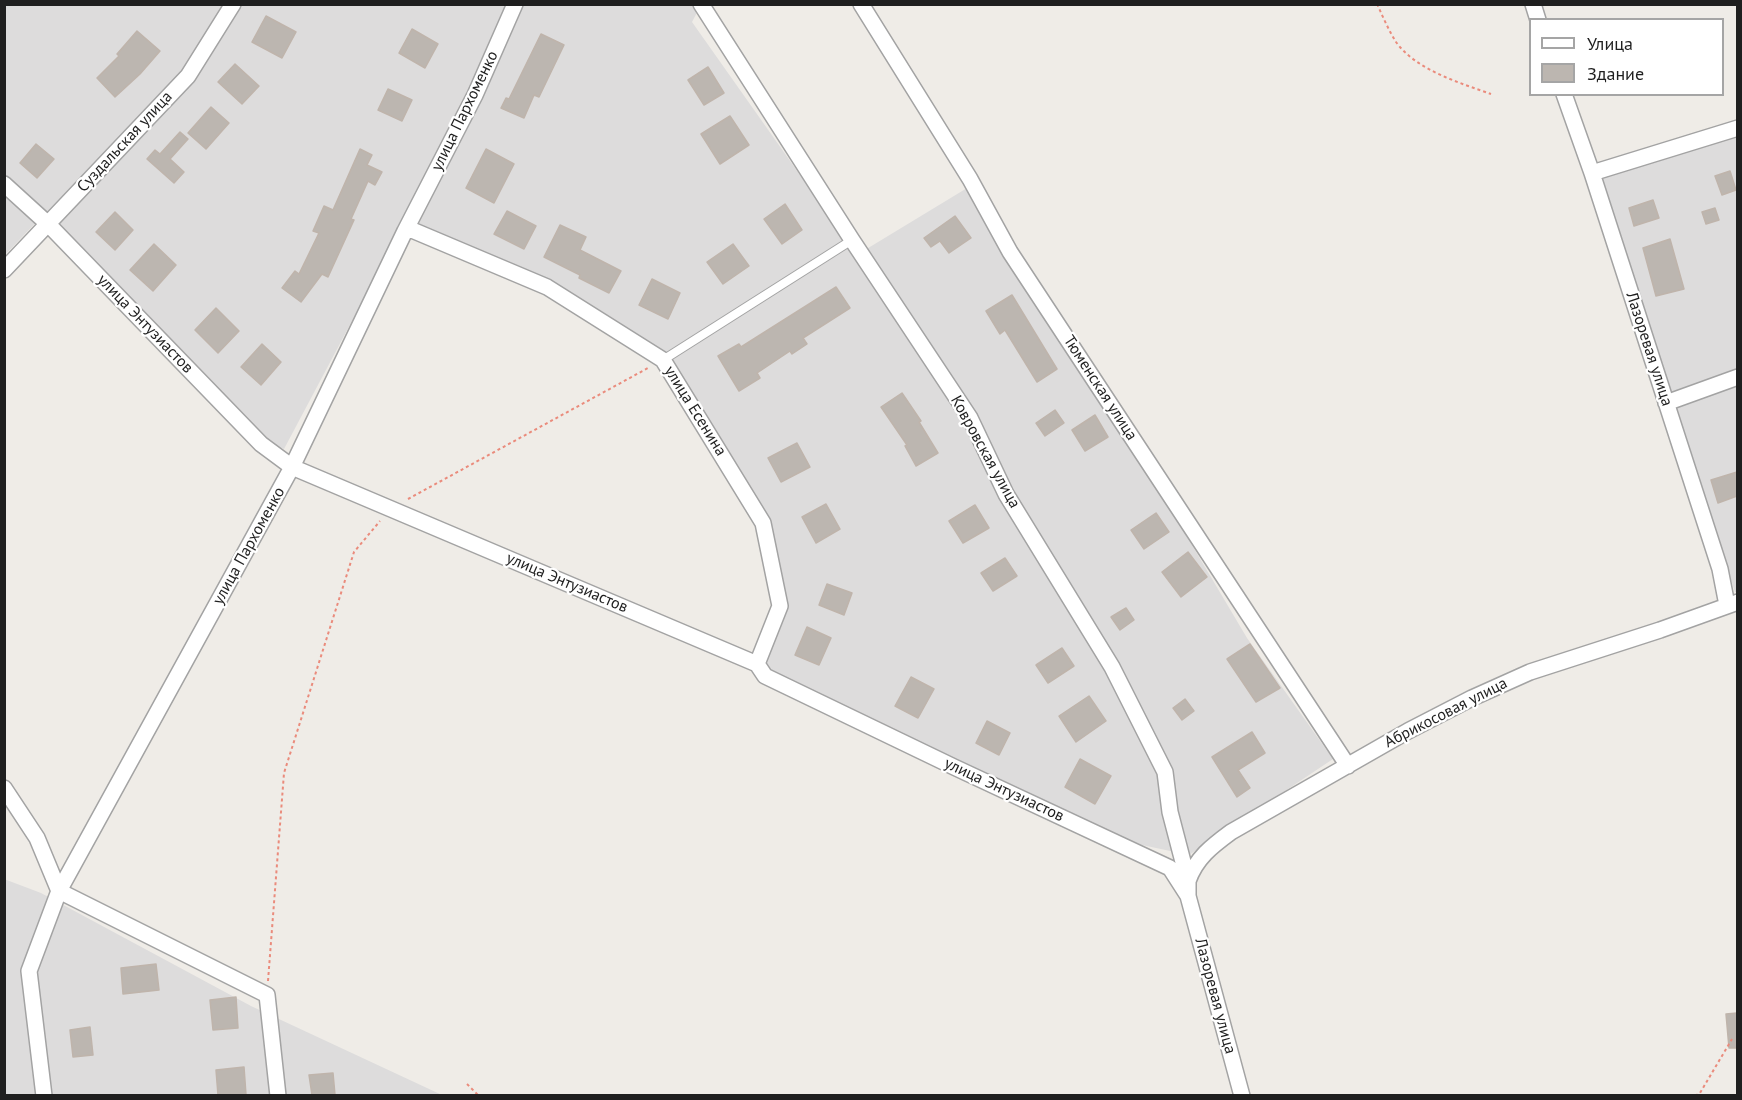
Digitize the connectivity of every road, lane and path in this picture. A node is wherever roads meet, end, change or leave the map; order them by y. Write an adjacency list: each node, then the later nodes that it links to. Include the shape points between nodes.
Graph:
1 (232, 4): 11 (street, Суздальская улица, via 188,76)
2 (515, 4): 12 (street, улица Пархоменко, via 475,95)
3 (701, 4): 13 (street, Ковровская улица)
4 (861, 4): 22 (street, Тюменская улица, via 970,179 1010,252)
5 (1377, 4): 6 (path, via 1397,44 1417,60 1440,76)
6 (1491, 94)
7 (1565, 96): 9 (street, Лазоревая улица)
8 (1737, 128): 9 (street)
9 (1592, 173): 17 (street, Лазоревая улица)
10 (4, 184): 11 (street, улица Энтузиастов)
11 (48, 224): 14 (street, Суздальская улица); 18 (street, улица Энтузиастов, via 261,444)
12 (405, 231): 15 (street, улица Есенина, via 412,230 547,287); 18 (street, улица Пархоменко)
13 (852, 240): 15 (lane); 24 (street, Ковровская улица, via 970,418 1006,494 1112,667 1165,772)
14 (4, 270)
15 (663, 360): 19 (path); 21 (street, улица Есенина, via 763,523 780,606)
16 (1737, 377): 17 (street)
17 (1666, 403): 20 (street, Лазоревая улица)
18 (292, 467): 19 (street, улица Энтузиастов); 25 (street, улица Пархоменко)
19 (390, 509): 21 (street, улица Энтузиастов); 26 (path, via 354,552 284,773)
20 (1732, 603): 22 (street, Абрикосовая улица, via 1530,672 1417,726)
21 (757, 664): 24 (street, улица Энтузиастов, via 765,676 1170,868)
22 (1348, 766): 24 (street, Абрикосовая улица, via 1211,846 1193,867)
23 (4, 788): 25 (street, via 37,838)
24 (1188, 888): 32 (street, Лазоревая улица)
25 (59, 891): 26 (street); 29 (street, улица Пархоменко, via 29,971)
26 (267, 995): 30 (street)
27 (1732, 1039): 33 (path, via 1700,1093)
28 (467, 1084): 31 (path)
29 (44, 1095)
30 (278, 1095)
31 (479, 1095)
32 (1242, 1095)
33 (1695, 1095)

